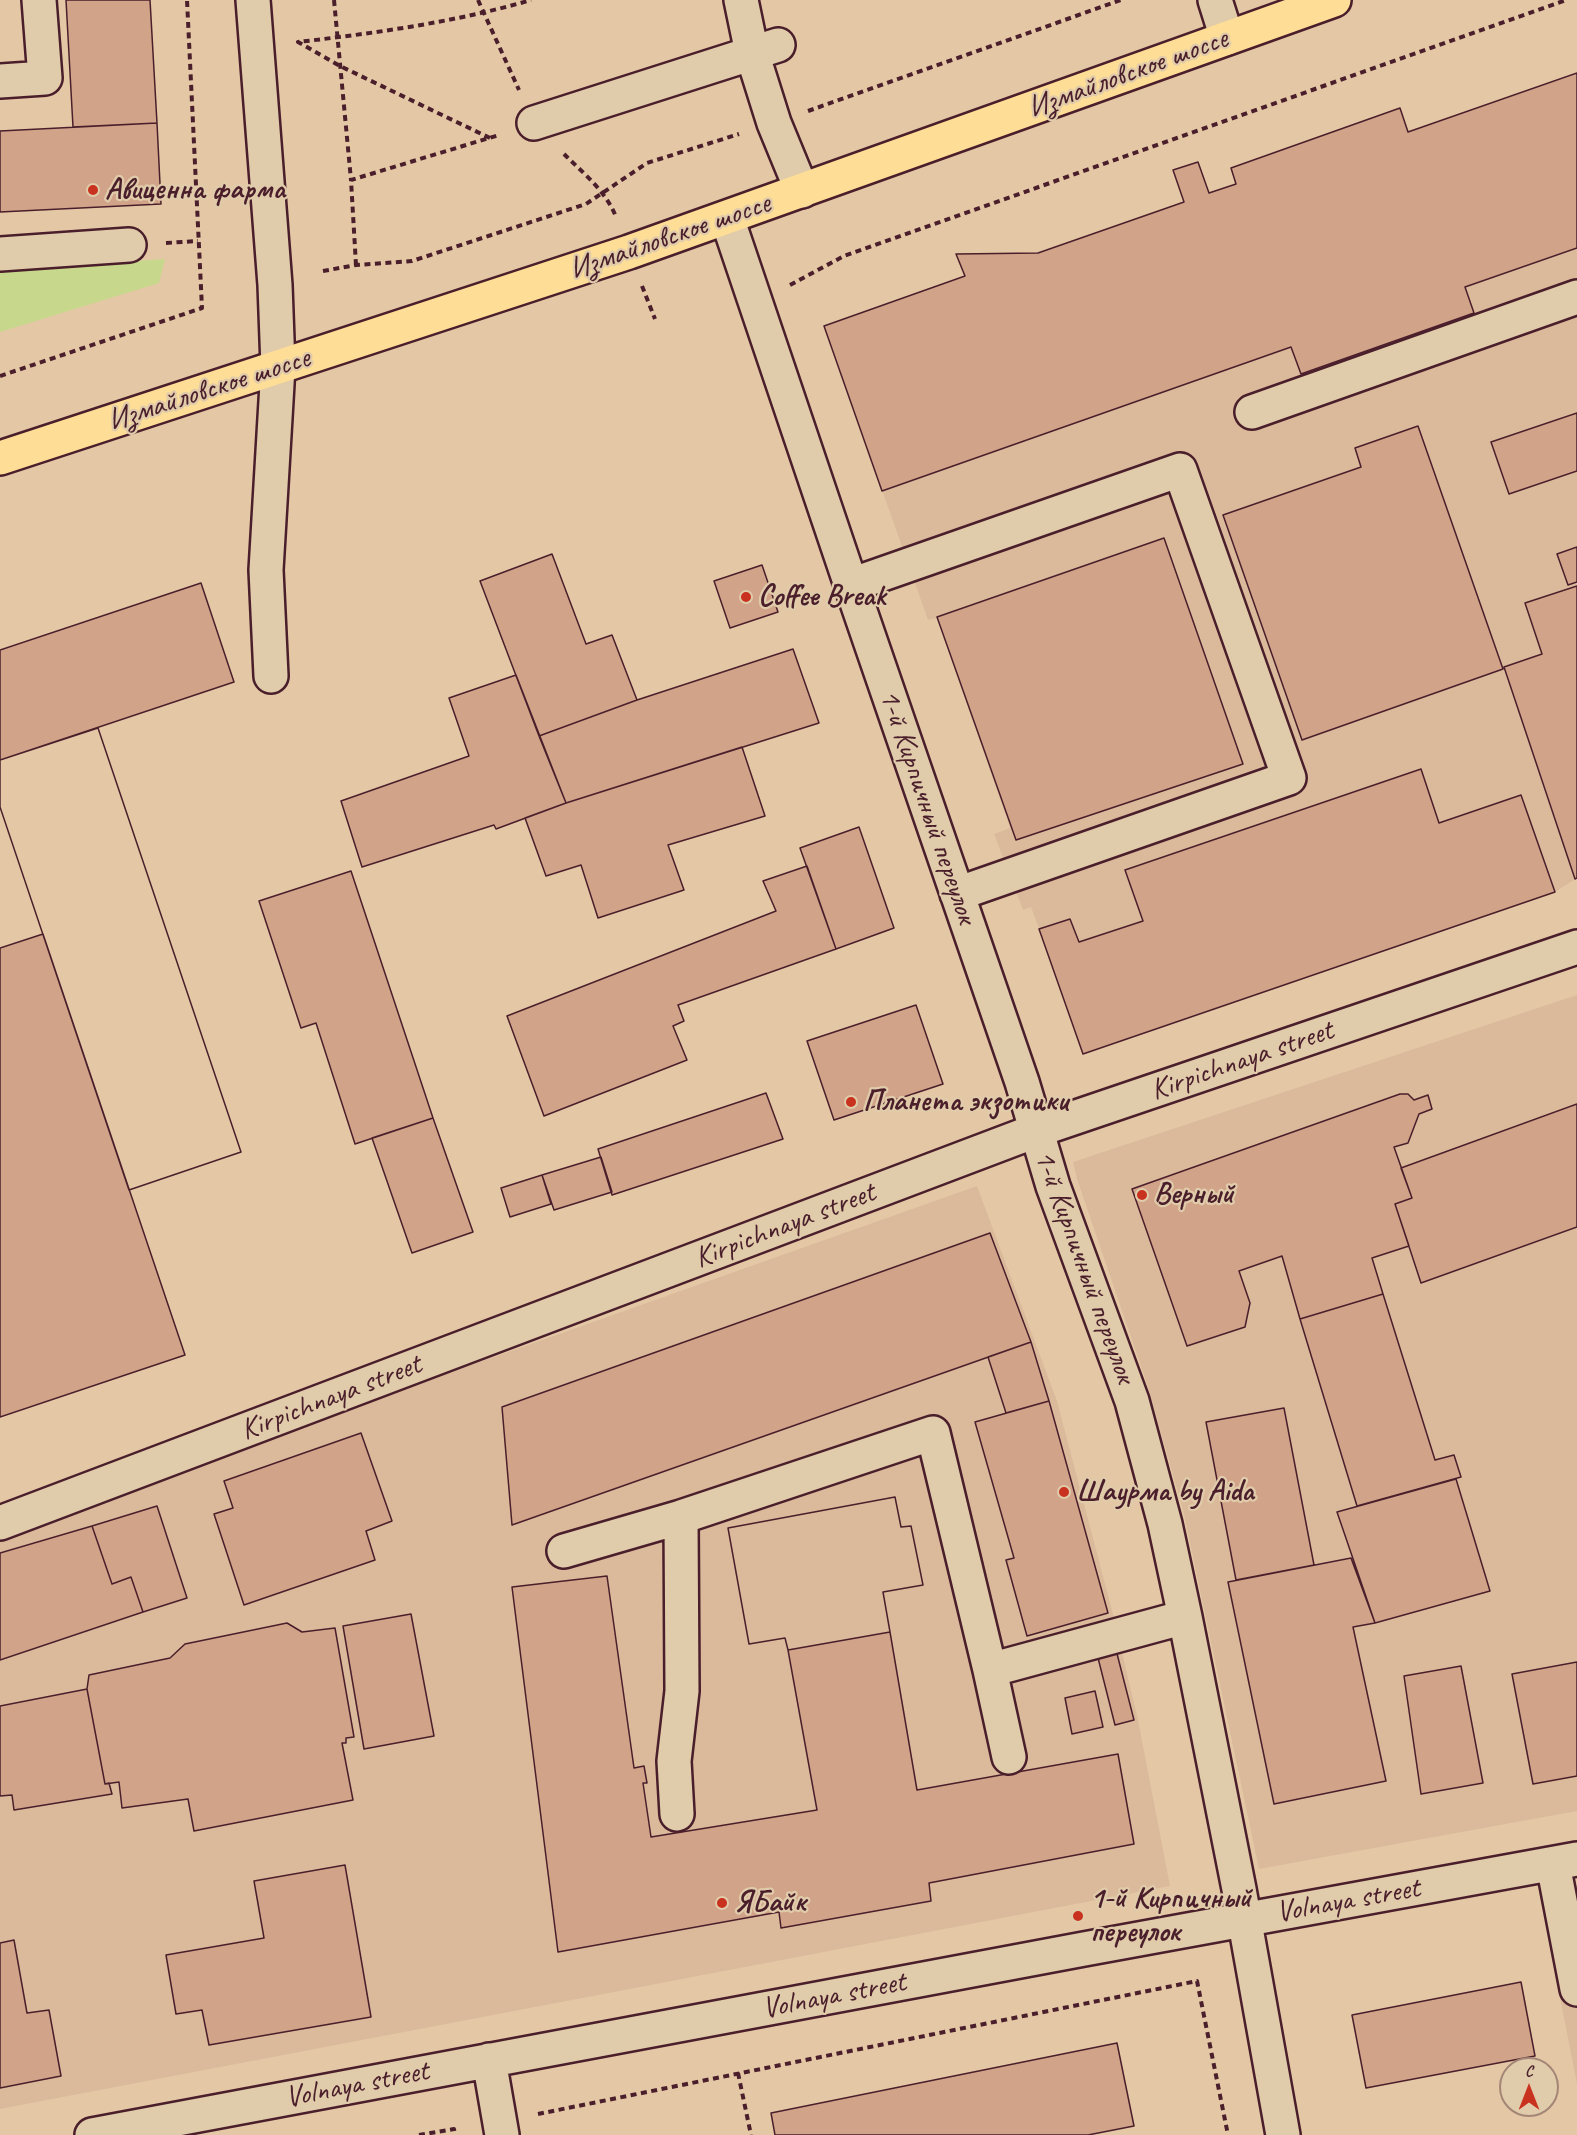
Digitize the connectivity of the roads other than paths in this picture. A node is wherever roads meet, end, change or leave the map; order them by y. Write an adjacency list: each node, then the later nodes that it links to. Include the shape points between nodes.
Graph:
1 (39, 0): 8 (street, via 45,78)
2 (253, 0): 15 (street)
3 (741, 0): 7 (street)
4 (1215, 0): 6 (street)
5 (1334, 0): 6 (main road, Измайловское шоссе)
6 (1227, 38): 10 (main road, Измайловское шоссе)
7 (765, 49): 9 (street); 10 (street, via 774,123)
8 (0, 81)
9 (534, 123)
10 (802, 191): 11 (main road, Измайловское шоссе)
11 (727, 218): 15 (main road, Измайловское шоссе); 18 (street, 1-й Кирпичный переулок)
12 (129, 245): 13 (street)
13 (0, 254)
14 (1577, 297): 16 (street)
15 (278, 367): 17 (main road, Измайловское шоссе); 19 (street, via 266,570)
16 (1252, 412)
17 (0, 458)
18 (850, 585): 20 (street, 1-й Кирпичный переулок); 20 (street, via 1180,470 1289,778)
19 (272, 676)
20 (957, 894): 22 (street, 1-й Кирпичный переулок)
21 (1577, 947): 22 (street, Kirpichnaya street)
22 (1035, 1131): 24 (street, Kirpichnaya street); 26 (street, 1-й Кирпичный переулок, via 1132,1401)
23 (681, 1517): 25 (street); 27 (street, via 933,1433); 29 (street, via 682,1691 674,1761)
24 (0, 1523)
25 (564, 1551)
26 (1185, 1617): 27 (street); 31 (street, 1-й Кирпичный переулок)
27 (990, 1670): 28 (street)
28 (1009, 1757)
29 (677, 1814)
30 (1565, 1862): 31 (street, Volnaya street); 32 (street)
31 (1245, 1920): 33 (street, Volnaya street); 36 (street, 1-й Кирпичный переулок)
32 (1577, 1989)
33 (489, 2060): 34 (street, Volnaya street); 35 (street)
34 (92, 2135)
35 (502, 2135)
36 (1283, 2135)

